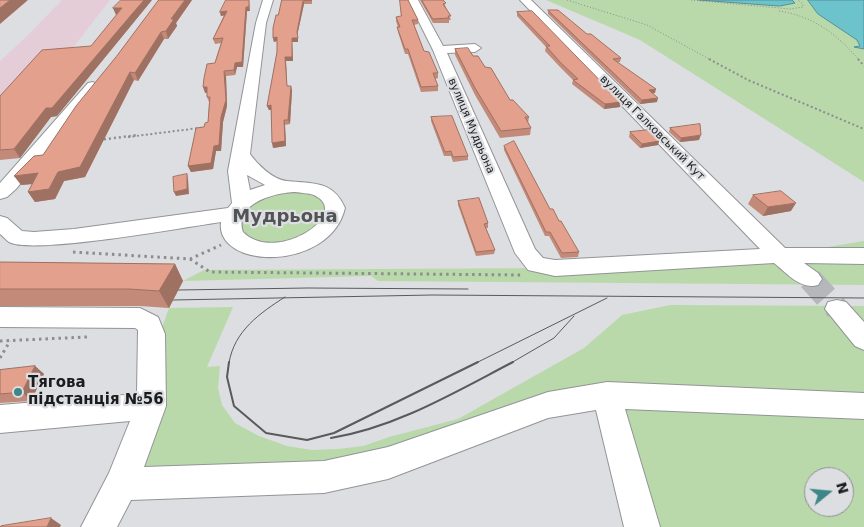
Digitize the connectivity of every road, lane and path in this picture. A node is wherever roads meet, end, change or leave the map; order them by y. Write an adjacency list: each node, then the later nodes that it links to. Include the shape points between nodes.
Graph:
1 (268, 0): 12 (street, via 261,23)
2 (413, 0): 9 (street, вулиця Мудрьона)
3 (525, 0): 22 (street, вулиця Галковський Кут)
4 (567, 0): 13 (path, via 637,21 733,73)
5 (691, 0): 7 (path)
6 (798, 0): 7 (path, via 802,7)
7 (767, 8): 10 (path, via 818,22 834,33)
8 (475, 48): 9 (street)
9 (439, 50): 25 (street, вулиця Мудрьона)
10 (864, 66)
11 (100, 77): 17 (street)
12 (245, 122): 14 (path); 15 (street)
13 (864, 129)
14 (90, 141)
15 (241, 154): 16 (street, via 253,171); 18 (street, via 237,171)
16 (282, 187): 18 (street, via 264,191); 20 (street, via 307,187 328,196 336,211 329,227 308,242 280,250 254,248)
17 (0, 193)
18 (238, 209): 19 (street, via 74,236 34,239 16,237); 20 (street, via 230,228)
19 (0, 223)
20 (236, 239): 24 (path)
21 (67, 252): 24 (path)
22 (780, 255): 23 (street); 25 (street, via 555,268); 26 (street, вулиця Галковський Кут)
23 (864, 256)
24 (190, 259): 25 (path, via 210,272)
25 (527, 264)
26 (810, 278)
27 (837, 309): 30 (street)
28 (0, 317): 35 (street, via 140,318 149,324 152,334)
29 (95, 337): 32 (path)
30 (864, 339)
31 (0, 341): 32 (path)
32 (10, 341): 33 (path)
33 (0, 358)
34 (607, 395): 36 (street); 38 (street, via 548,405 388,463 324,477); 40 (street)
35 (151, 406): 37 (street); 38 (street)
36 (864, 406)
37 (0, 419)
38 (121, 484): 39 (street)
39 (99, 527)
40 (642, 527)

